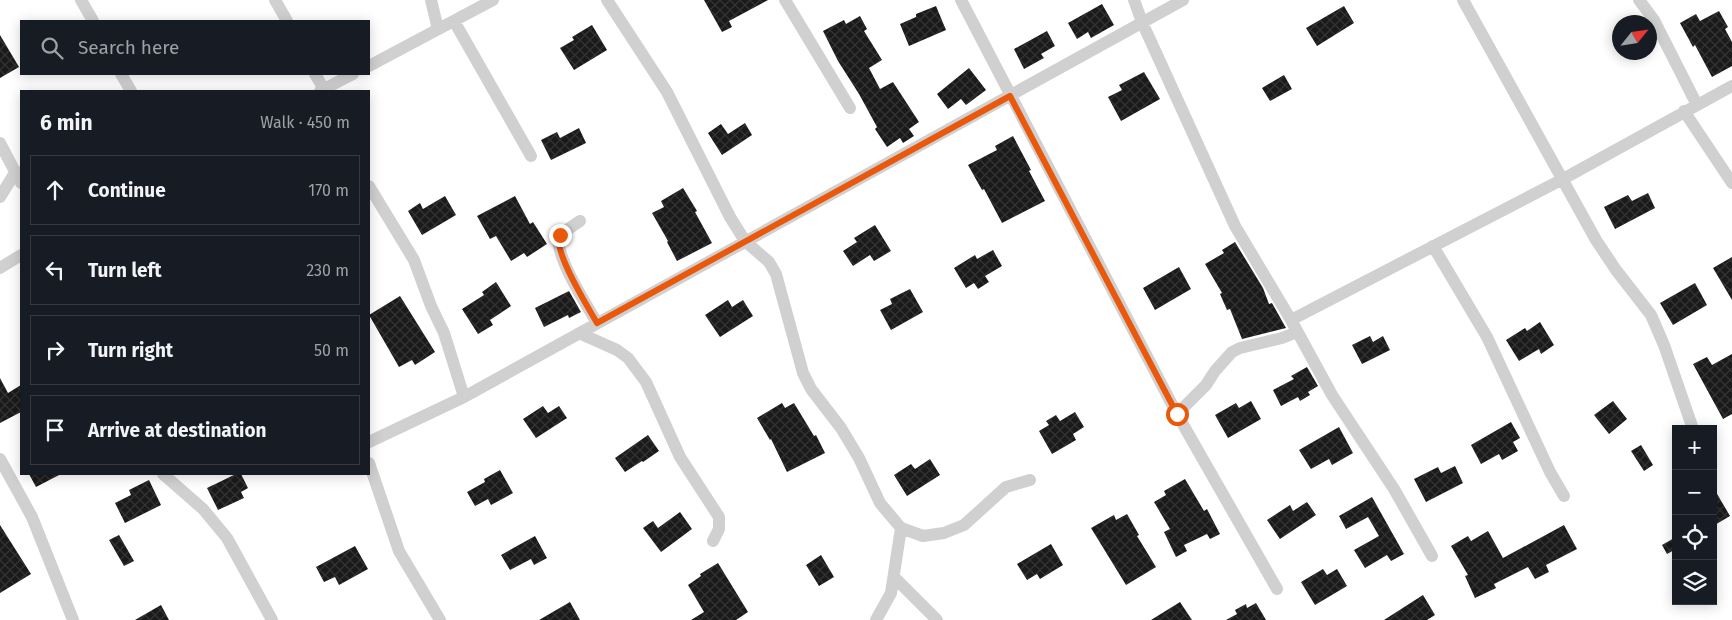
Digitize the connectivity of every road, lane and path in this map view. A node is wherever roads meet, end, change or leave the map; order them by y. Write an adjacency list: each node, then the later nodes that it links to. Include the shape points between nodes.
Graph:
1 (81, 0): 12 (street)
2 (275, 0): 13 (street)
3 (431, 0): 16 (street)
4 (493, 0): 14 (street)
5 (606, 0): 37 (street, via 667,92 730,217)
6 (785, 0): 27 (street)
7 (961, 0): 25 (street)
8 (1134, 0): 15 (street)
9 (1184, 0): 15 (street)
10 (1463, 0): 32 (street)
11 (1639, 0): 26 (street, via 1654,20)
12 (92, 20)
13 (286, 20)
14 (454, 21): 16 (street); 30 (street)
15 (1142, 22): 25 (street); 41 (street, via 1235,226)
16 (438, 29): 17 (street)
17 (370, 65)
18 (122, 75): 22 (street)
19 (315, 75): 23 (street)
20 (351, 75): 24 (street)
21 (1732, 86): 26 (street)
22 (130, 90)
23 (323, 90)
24 (325, 90)
25 (1010, 96): 37 (street); 46 (street)
26 (1697, 105): 28 (street)
27 (850, 108)
28 (1684, 111): 32 (street); 33 (street)
29 (0, 143): 31 (street)
30 (531, 156)
31 (18, 177): 35 (street)
32 (1563, 179): 38 (street); 47 (street, via 1596,240 1651,315)
33 (1732, 184)
34 (370, 188): 45 (street, via 414,260 444,333)
35 (0, 197)
36 (580, 221): 42 (street, via 558,236 558,247 569,274)
37 (745, 240): 42 (street); 54 (street, via 769,262 776,274 803,373 811,389 841,428 880,503)
38 (1433, 246): 41 (street); 53 (street, via 1487,337)
39 (20, 256): 40 (street)
40 (0, 268)
41 (1291, 320): 44 (street)
42 (597, 323): 43 (street)
43 (579, 332): 45 (street); 55 (street, via 628,358 646,382 680,457 719,518 719,529)
44 (1297, 332): 46 (street, via 1232,352); 56 (street, via 1332,395 1394,490)
45 (464, 397): 48 (street)
46 (1177, 414): 58 (street)
47 (1692, 425)
48 (370, 442)
49 (0, 459): 59 (street, via 32,518)
50 (370, 466): 61 (street, via 399,551)
51 (163, 475): 60 (street, via 203,509 228,538)
52 (1030, 480): 54 (street, via 1006,488 964,525 944,533 923,536)
53 (1564, 496)
54 (901, 528): 57 (street)
55 (713, 541)
56 (1432, 556)
57 (895, 578): 62 (street, via 891,593); 63 (street)
58 (1277, 589)
59 (73, 620)
60 (272, 620)
61 (440, 620)
62 (876, 620)
63 (937, 620)

